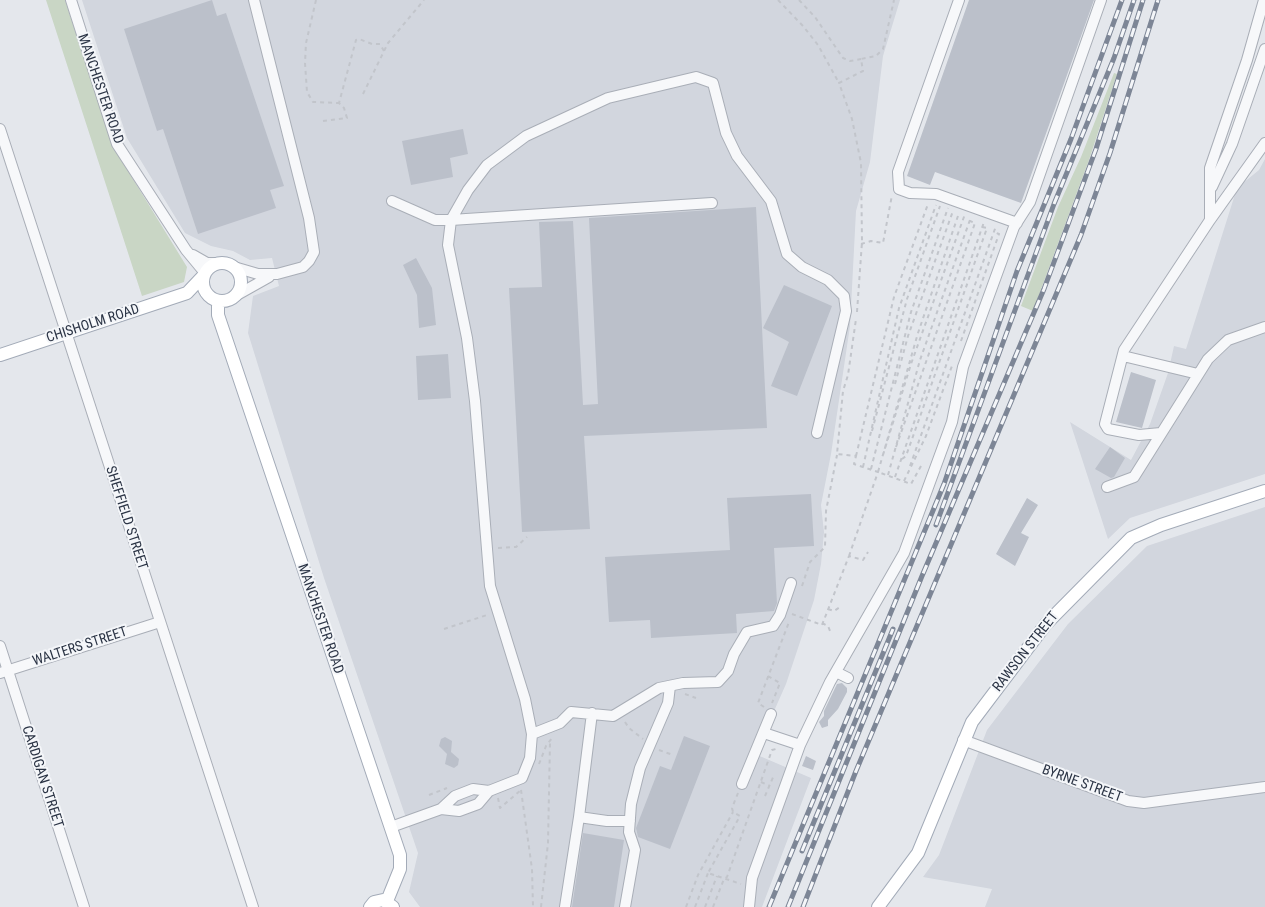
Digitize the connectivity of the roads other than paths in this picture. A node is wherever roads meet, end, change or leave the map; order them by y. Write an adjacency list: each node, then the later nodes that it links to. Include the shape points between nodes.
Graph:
1 (71, 0): 15 (street, MANCHESTER ROAD, via 117,144)
2 (254, 0): 19 (street, via 314,238 310,261 302,267)
3 (959, 0): 14 (street, via 898,172 899,189 953,200)
4 (1101, 0): 14 (street, via 1030,202)
5 (1264, 0): 9 (street, via 1210,168)
6 (1265, 49): 9 (street, via 1232,144)
7 (0, 129): 24 (street, SHEFFIELD STREET)
8 (1265, 143): 13 (street)
9 (1211, 188): 13 (street)
10 (392, 201): 12 (street, via 435,220)
11 (712, 203): 12 (street)
12 (451, 220): 29 (street, via 487,165 526,136 608,98 696,77 713,82 726,133 737,156 771,201 787,254 802,267 828,280 844,296 846,311); 43 (street, via 448,245 467,338 475,400 490,586 525,699)
13 (1210, 220): 27 (street)
14 (1017, 223): 37 (street, via 963,366 952,422 904,552)
15 (186, 250): 16 (street, MANCHESTER ROAD, via 202,261); 18 (street, MANCHESTER ROAD)
16 (217, 263): 17 (main road); 18 (main road)
17 (234, 267): 19 (street, via 258,274); 21 (main road, via 242,283)
18 (205, 274): 20 (main road, CHISHOLM ROAD); 22 (main road, via 204,288)
19 (277, 274): 21 (street, via 256,282)
20 (186, 293): 22 (main road); 24 (main road, CHISHOLM ROAD)
21 (234, 297): 22 (main road); 25 (main road, MANCHESTER ROAD, via 226,306)
22 (215, 300): 25 (main road, MANCHESTER ROAD)
23 (1265, 327): 28 (street, via 1228,340)
24 (66, 333): 26 (main road, CHISHOLM ROAD); 34 (street, SHEFFIELD STREET)
25 (225, 336): 52 (main road, MANCHESTER ROAD)
26 (0, 355)
27 (1123, 356): 28 (street); 30 (street, via 1106,424 1108,429 1138,435)
28 (1198, 374): 30 (street)
29 (817, 433)
30 (1161, 433): 31 (street, via 1134,477)
31 (1107, 487)
32 (1265, 491): 44 (main road, RAWSON STREET, via 1131,538 1046,624 972,722)
33 (791, 583): 39 (street, via 773,626 747,632 728,671 718,682)
34 (160, 622): 36 (street, WALTERS STREET); 55 (street, SHEFFIELD STREET)
35 (0, 646): 36 (street, CARDIGAN STREET)
36 (4, 671): 54 (street, CARDIGAN STREET)
37 (836, 672): 38 (street); 45 (street)
38 (848, 678)
39 (670, 686): 41 (street, via 659,688 613,716); 51 (street, via 668,703 640,768)
40 (770, 712): 42 (street)
41 (592, 713): 43 (street, via 571,712 560,723); 50 (street)
42 (764, 732): 45 (street); 46 (street)
43 (532, 734): 48 (street, via 530,758 522,778)
44 (963, 740): 47 (street, BYRNE STREET, via 1128,802 1144,803); 60 (main road, RAWSON STREET, via 918,852)
45 (800, 746): 59 (street, via 751,885)
46 (742, 784)
47 (1265, 787)
48 (489, 791): 49 (street, via 473,789 455,796); 49 (street, via 478,804 459,811)
49 (441, 809): 52 (street)
50 (579, 817): 51 (street); 57 (street)
51 (630, 820): 58 (street, via 629,832 634,850)
52 (391, 827): 53 (main road, MANCHESTER ROAD, via 401,863)
53 (390, 904): 56 (main road, via 378,900)
54 (84, 907)
55 (253, 907)
56 (370, 907)
57 (565, 907)
58 (625, 907)
59 (749, 907)
60 (878, 907)

